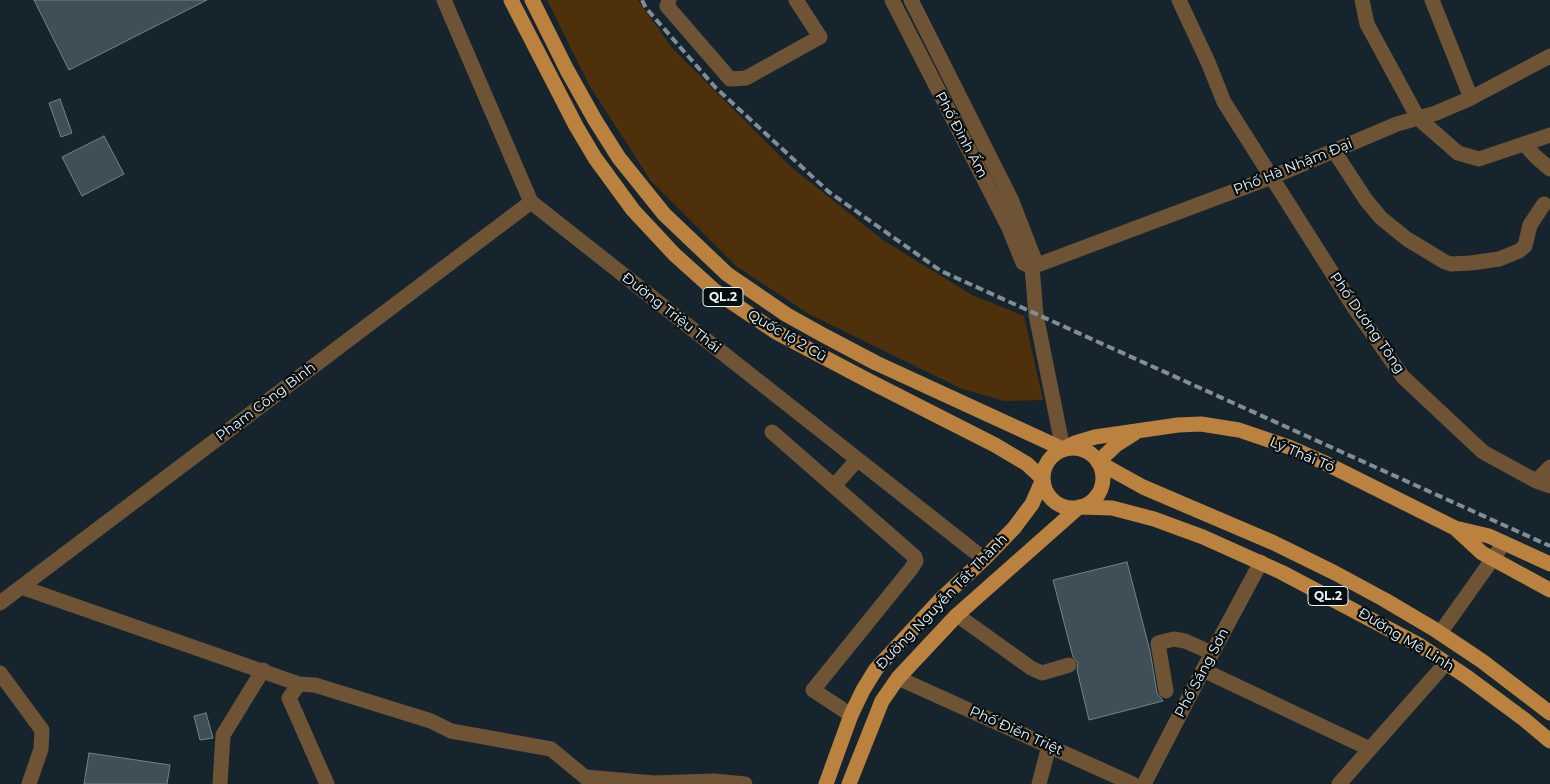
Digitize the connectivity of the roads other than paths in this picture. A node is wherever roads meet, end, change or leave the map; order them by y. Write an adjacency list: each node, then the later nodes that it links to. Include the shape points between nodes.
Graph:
1 (444, 0): 19 (street, Đường Triệu Thái)
2 (511, 0): 28 (main road, Quốc lộ 2 Cũ / QL.2, via 576,126 606,174 652,232 701,279 776,332 1007,451 1031,466)
3 (532, 0): 24 (main road, Quốc lộ 2 Cũ / QL.2, via 567,70 619,158 664,214 727,274 787,315 876,363)
4 (669, 0): 5 (street, via 667,6 730,79 746,78 820,37)
5 (796, 0)
6 (892, 0): 21 (street, Phố Đình Ấm, via 1008,226 1023,263)
7 (911, 0): 21 (street, Phố Đình Ấm, via 1011,199 1034,258)
8 (1179, 0): 18 (street, Phố Dương Tông, via 1224,102)
9 (1362, 0): 13 (street, via 1367,24)
10 (1432, 0): 12 (street)
11 (1550, 56): 12 (street, Phố Hà Nhậm Đại)
12 (1470, 98): 13 (street, Phố Hà Nhậm Đại)
13 (1418, 118): 15 (street, via 1458,153 1479,159); 16 (street, Phố Hà Nhậm Đại)
14 (1550, 135): 15 (street)
15 (1524, 144): 17 (street)
16 (1334, 150): 18 (street, Phố Hà Nhậm Đại); 20 (street, via 1381,218 1407,239 1451,264 1499,259 1519,251 1525,246 1530,225)
17 (1550, 169)
18 (1272, 177): 21 (street, Phố Hà Nhậm Đại); 29 (street, Phố Dương Tông, via 1355,309 1403,377 1483,452)
19 (531, 202): 25 (street, Đường Triệu Thái); 39 (street, Phạm Công Bình)
20 (1544, 204)
21 (1032, 268): 24 (street, Phố Đình Ấm, via 1036,315)
22 (1138, 431): 24 (main road, Lý Thái Tổ, via 1095,437); 26 (main road, Lý Thái Tổ); 32 (main road, Lý Thái Tổ, via 1201,424 1252,434 1323,462)
23 (772, 432): 30 (street)
24 (1063, 449): 26 (main road, QL.2, via 1083,449); 28 (main road, via 1048,461)
25 (857, 460): 30 (street); 34 (street, Đường Triệu Thái)
26 (1098, 462): 31 (main road, via 1103,475 1101,489 1092,501); 44 (main road, Đường Mê Linh / QL.2, via 1143,487 1335,573)
27 (1550, 467): 29 (street)
28 (1042, 479): 31 (main road, QL.2, via 1047,494 1054,502 1069,508); 34 (main road, Đường Nguyễn Tất Thành, via 1032,504)
29 (1543, 484)
30 (834, 486): 55 (street, via 913,554 916,561 813,690)
31 (1079, 507): 36 (main road, Đường Mê Linh / QL.2, via 1112,508 1140,515); 43 (main road, Đường Nguyễn Tất Thành)
32 (1455, 528): 33 (main road, Lý Thái Tổ); 35 (main road, Lý Thái Tổ)
33 (1504, 542): 35 (street); 37 (main road, Lý Thái Tổ)
34 (984, 559): 55 (main road, Đường Nguyễn Tất Thành, via 940,600 876,669)
35 (1492, 559): 38 (main road, Lý Thái Tổ); 44 (street)
36 (1261, 562): 45 (street, Phố Sáng Sơn); 46 (main road, Đường Mê Linh / QL.2, via 1376,621)
37 (1550, 564)
38 (1524, 577): 40 (main road, Lý Thái Tổ); 41 (main road)
39 (21, 587): 42 (street, Phạm Công Bình); 48 (street)
40 (1550, 590)
41 (1550, 598)
42 (0, 603)
43 (957, 615): 47 (street, via 1031,668 1042,672); 51 (main road, Đường Nguyễn Tất Thành)
44 (1440, 633): 54 (main road, Đường Mê Linh / QL.2)
45 (1212, 653): 49 (street, Phố Sáng Sơn); 53 (street, via 1185,641 1174,639 1158,643)
46 (1446, 663): 56 (main road, Đường Mê Linh / QL.2); 58 (street)
47 (1069, 665)
48 (263, 670): 52 (street); 62 (street, via 223,735)
49 (1203, 670): 58 (street); 70 (street, Phố Sáng Sơn)
50 (0, 673): 61 (street, via 42,730 41,749)
51 (898, 678): 57 (street, Phố Điển Triệt); 67 (main road, Đường Nguyễn Tất Thành, via 882,700)
52 (299, 684): 59 (street, via 431,721 451,731 551,749); 63 (street, via 289,698)
53 (1166, 691)
54 (1550, 713)
55 (852, 715): 66 (main road, Đường Nguyễn Tất Thành)
56 (1550, 742)
57 (1049, 746): 68 (street); 69 (street, Phố Điển Triệt)
58 (1370, 749): 71 (street)
59 (574, 769): 60 (street, via 585,778); 64 (street)
60 (692, 783): 65 (street)
61 (29, 784)
62 (220, 784)
63 (327, 784)
64 (580, 784)
65 (745, 784)
66 (826, 784)
67 (849, 784)
68 (1039, 784)
69 (1133, 784)
70 (1144, 784)
71 (1339, 784)

